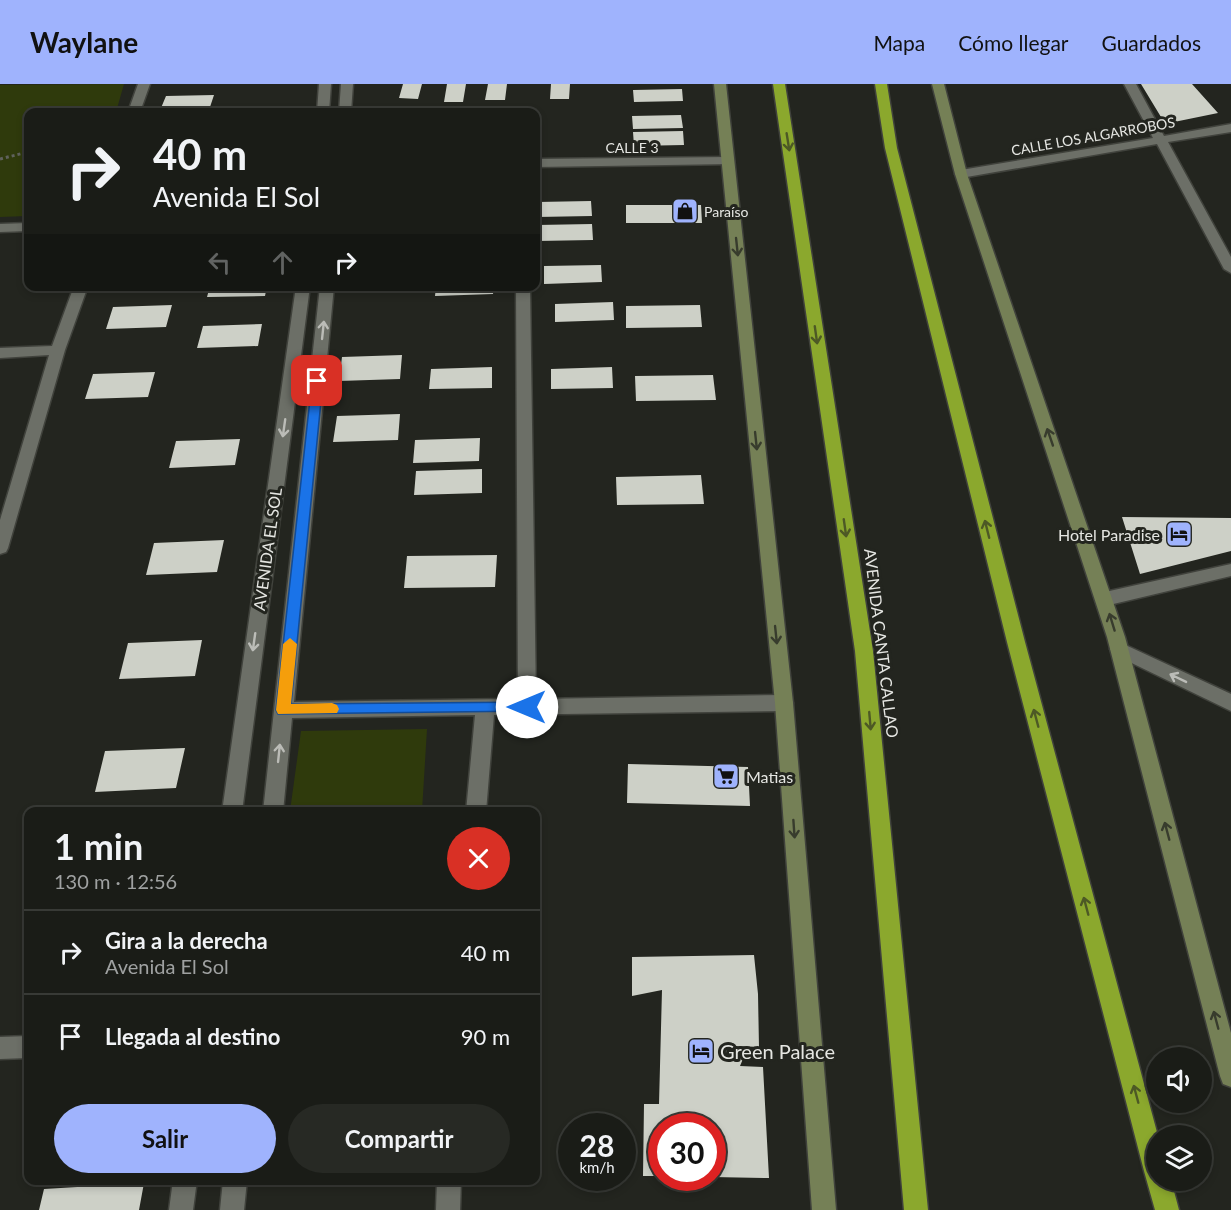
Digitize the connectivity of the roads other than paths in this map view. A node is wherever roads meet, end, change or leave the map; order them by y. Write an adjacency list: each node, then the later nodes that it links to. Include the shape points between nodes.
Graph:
1 (144, 84): 9 (street)
2 (325, 84): 10 (street)
3 (347, 84): 11 (street)
4 (720, 84): 14 (main road)
5 (779, 84): 50 (highway, AVENIDA CANTA CALLAO, one-way to 50, via 864,651)
6 (881, 84): 41 (highway, one-way to 6, via 914,240 891,148)
7 (938, 84): 16 (main road)
8 (1130, 84): 13 (street)
9 (135, 108)
10 (323, 108)
11 (345, 108)
12 (1231, 128): 13 (street, CALLE LOS ALGARROBOS)
13 (1160, 139): 16 (street, CALLE LOS ALGARROBOS); 19 (street)
14 (728, 161): 15 (street, CALLE 3); 30 (main road, one-way to 30)
15 (540, 163)
16 (960, 174): 28 (main road, one-way to 16)
17 (24, 227): 18 (street)
18 (0, 228)
19 (1231, 269)
20 (79, 291): 24 (street)
21 (302, 291): 35 (street, AVENIDA EL SOL, one-way to 35)
22 (326, 291): 34 (street, AVENIDA EL SOL, one-way to 22)
23 (523, 291): 33 (street)
24 (58, 350): 25 (street); 26 (street)
25 (0, 353)
26 (0, 548)
27 (1231, 570): 28 (street)
28 (1105, 599): 29 (main road, one-way to 28)
29 (1119, 649): 31 (street, one-way to 29); 40 (main road, one-way to 29)
30 (784, 703): 33 (street); 49 (main road, one-way to 49)
31 (1231, 703)
32 (485, 707): 33 (street); 34 (street); 37 (street)
33 (527, 707)
34 (283, 710): 36 (street, AVENIDA EL SOL, one-way to 34)
35 (233, 807)
36 (273, 807)
37 (476, 807)
38 (24, 1047): 39 (street)
39 (0, 1048)
40 (1230, 1064)
41 (1146, 1133)
42 (184, 1185): 46 (street)
43 (234, 1185): 47 (street)
44 (449, 1185): 48 (street)
45 (1162, 1191): 51 (highway)
46 (181, 1210)
47 (232, 1210)
48 (448, 1210)
49 (824, 1210)
50 (916, 1210)
51 (1167, 1210)

